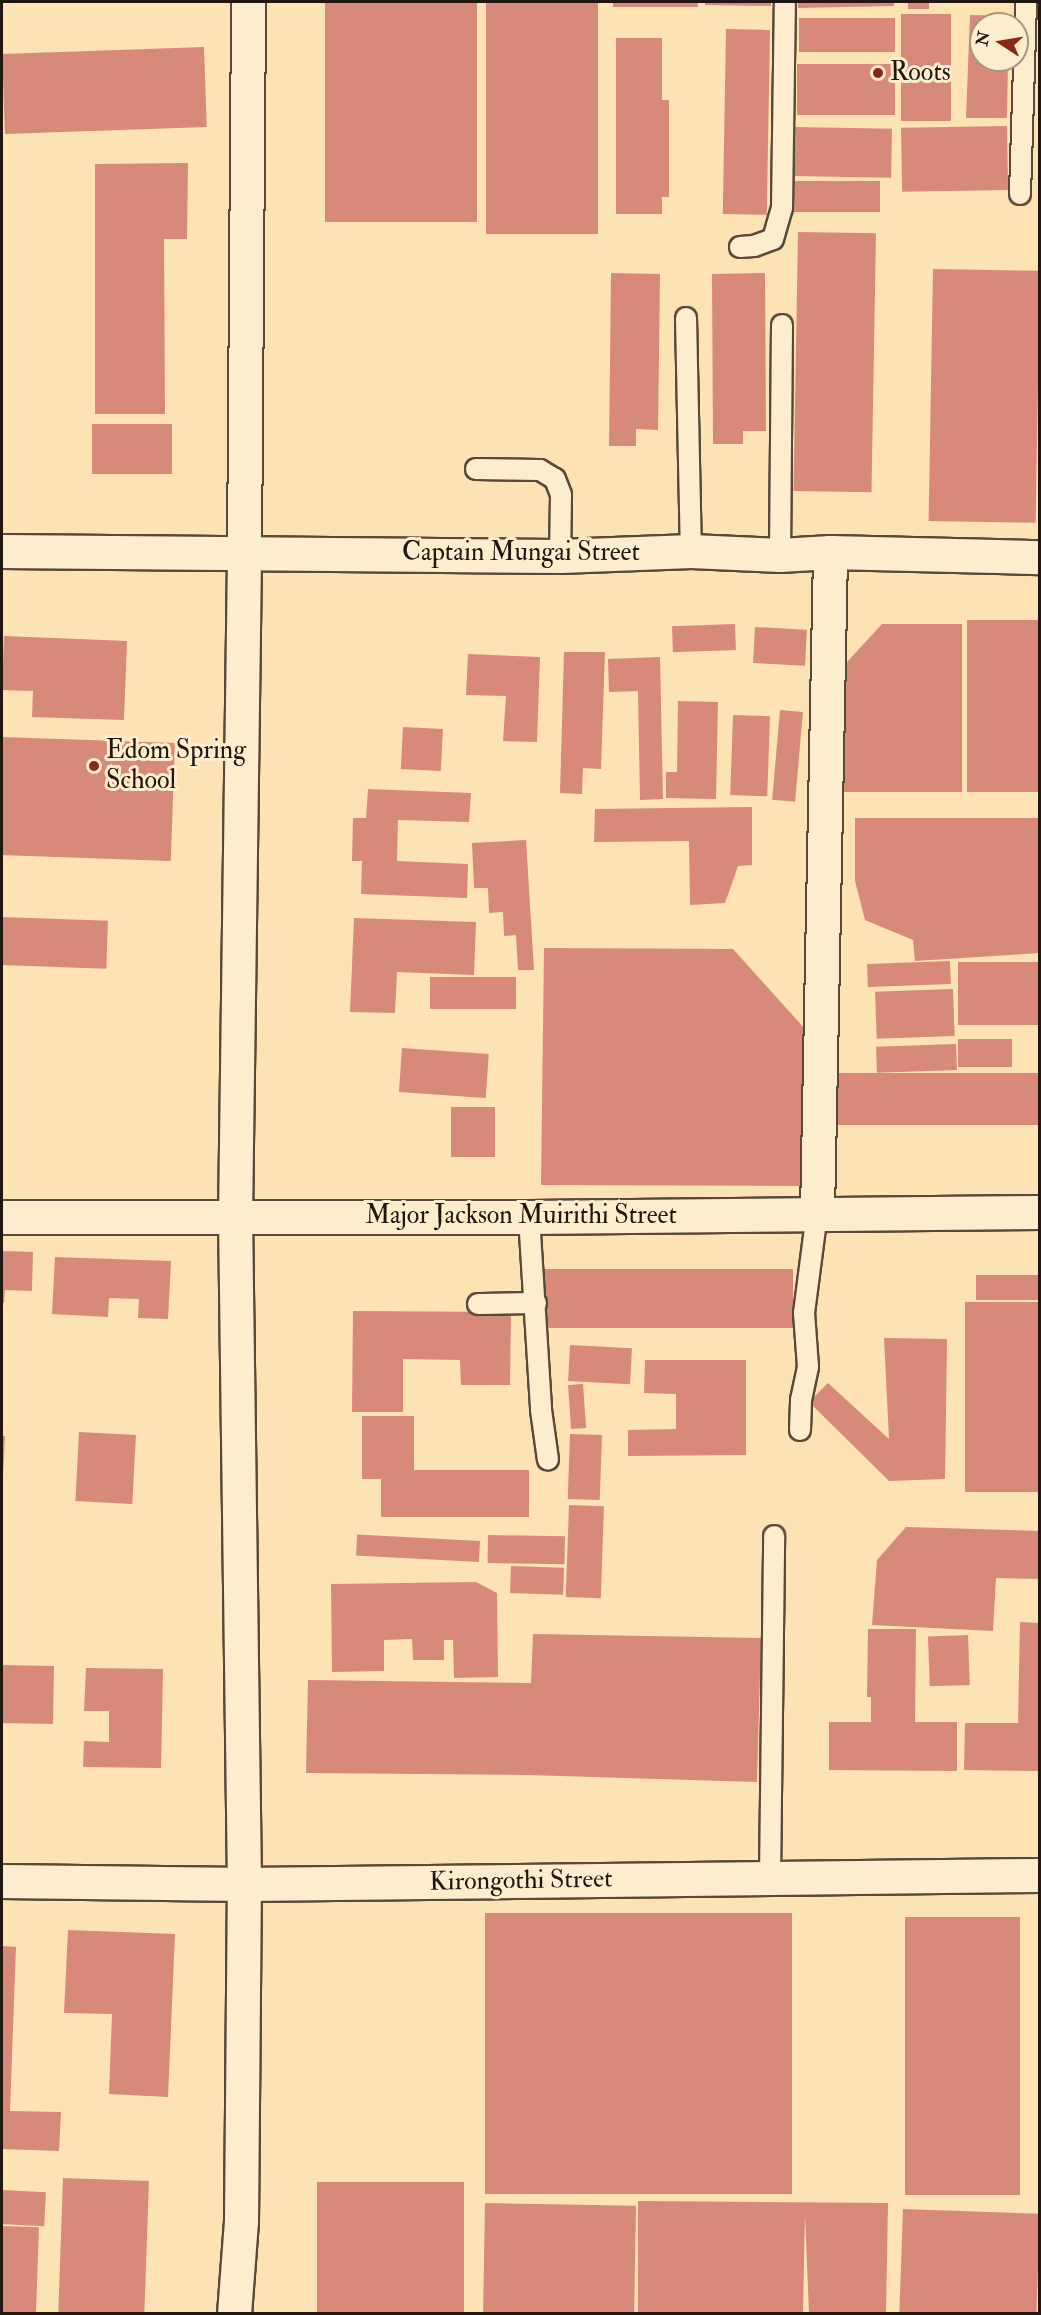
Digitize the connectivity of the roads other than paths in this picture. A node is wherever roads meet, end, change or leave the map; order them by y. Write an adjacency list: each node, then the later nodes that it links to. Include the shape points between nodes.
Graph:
1 (248, 2): 12 (street)
2 (785, 2): 5 (lane, via 782,208 773,239)
3 (1026, 2): 4 (lane)
4 (1020, 194)
5 (740, 247)
6 (686, 318): 10 (lane)
7 (782, 325): 13 (lane)
8 (476, 469): 14 (lane, via 540,470 555,479 561,495)
9 (2, 551): 12 (street, Captain Mungai Street)
10 (691, 551): 13 (street, Captain Mungai Street); 14 (street, Captain Mungai Street)
11 (830, 552): 13 (street, Captain Mungai Street); 15 (street, Captain Mungai Street); 17 (street)
12 (244, 553): 14 (street, Captain Mungai Street); 20 (street)
13 (780, 555)
14 (560, 556)
15 (1040, 557)
16 (1040, 1212): 17 (street, Major Jackson Muirithi Street)
17 (817, 1214): 19 (street, Major Jackson Muirithi Street); 23 (lane, via 804,1313 808,1367)
18 (2, 1217): 20 (street, Major Jackson Muirithi Street)
19 (529, 1217): 20 (street, Major Jackson Muirithi Street); 22 (lane)
20 (235, 1218): 29 (street)
21 (478, 1304): 22 (lane)
22 (536, 1304): 24 (lane, via 541,1410)
23 (800, 1430)
24 (548, 1460)
25 (774, 1536): 27 (lane)
26 (1040, 1875): 27 (street, Kirongothi Street)
27 (770, 1878): 29 (street, Kirongothi Street)
28 (2, 1881): 29 (street, Kirongothi Street)
29 (244, 1884): 30 (street, via 241,2221)
30 (234, 2313)

